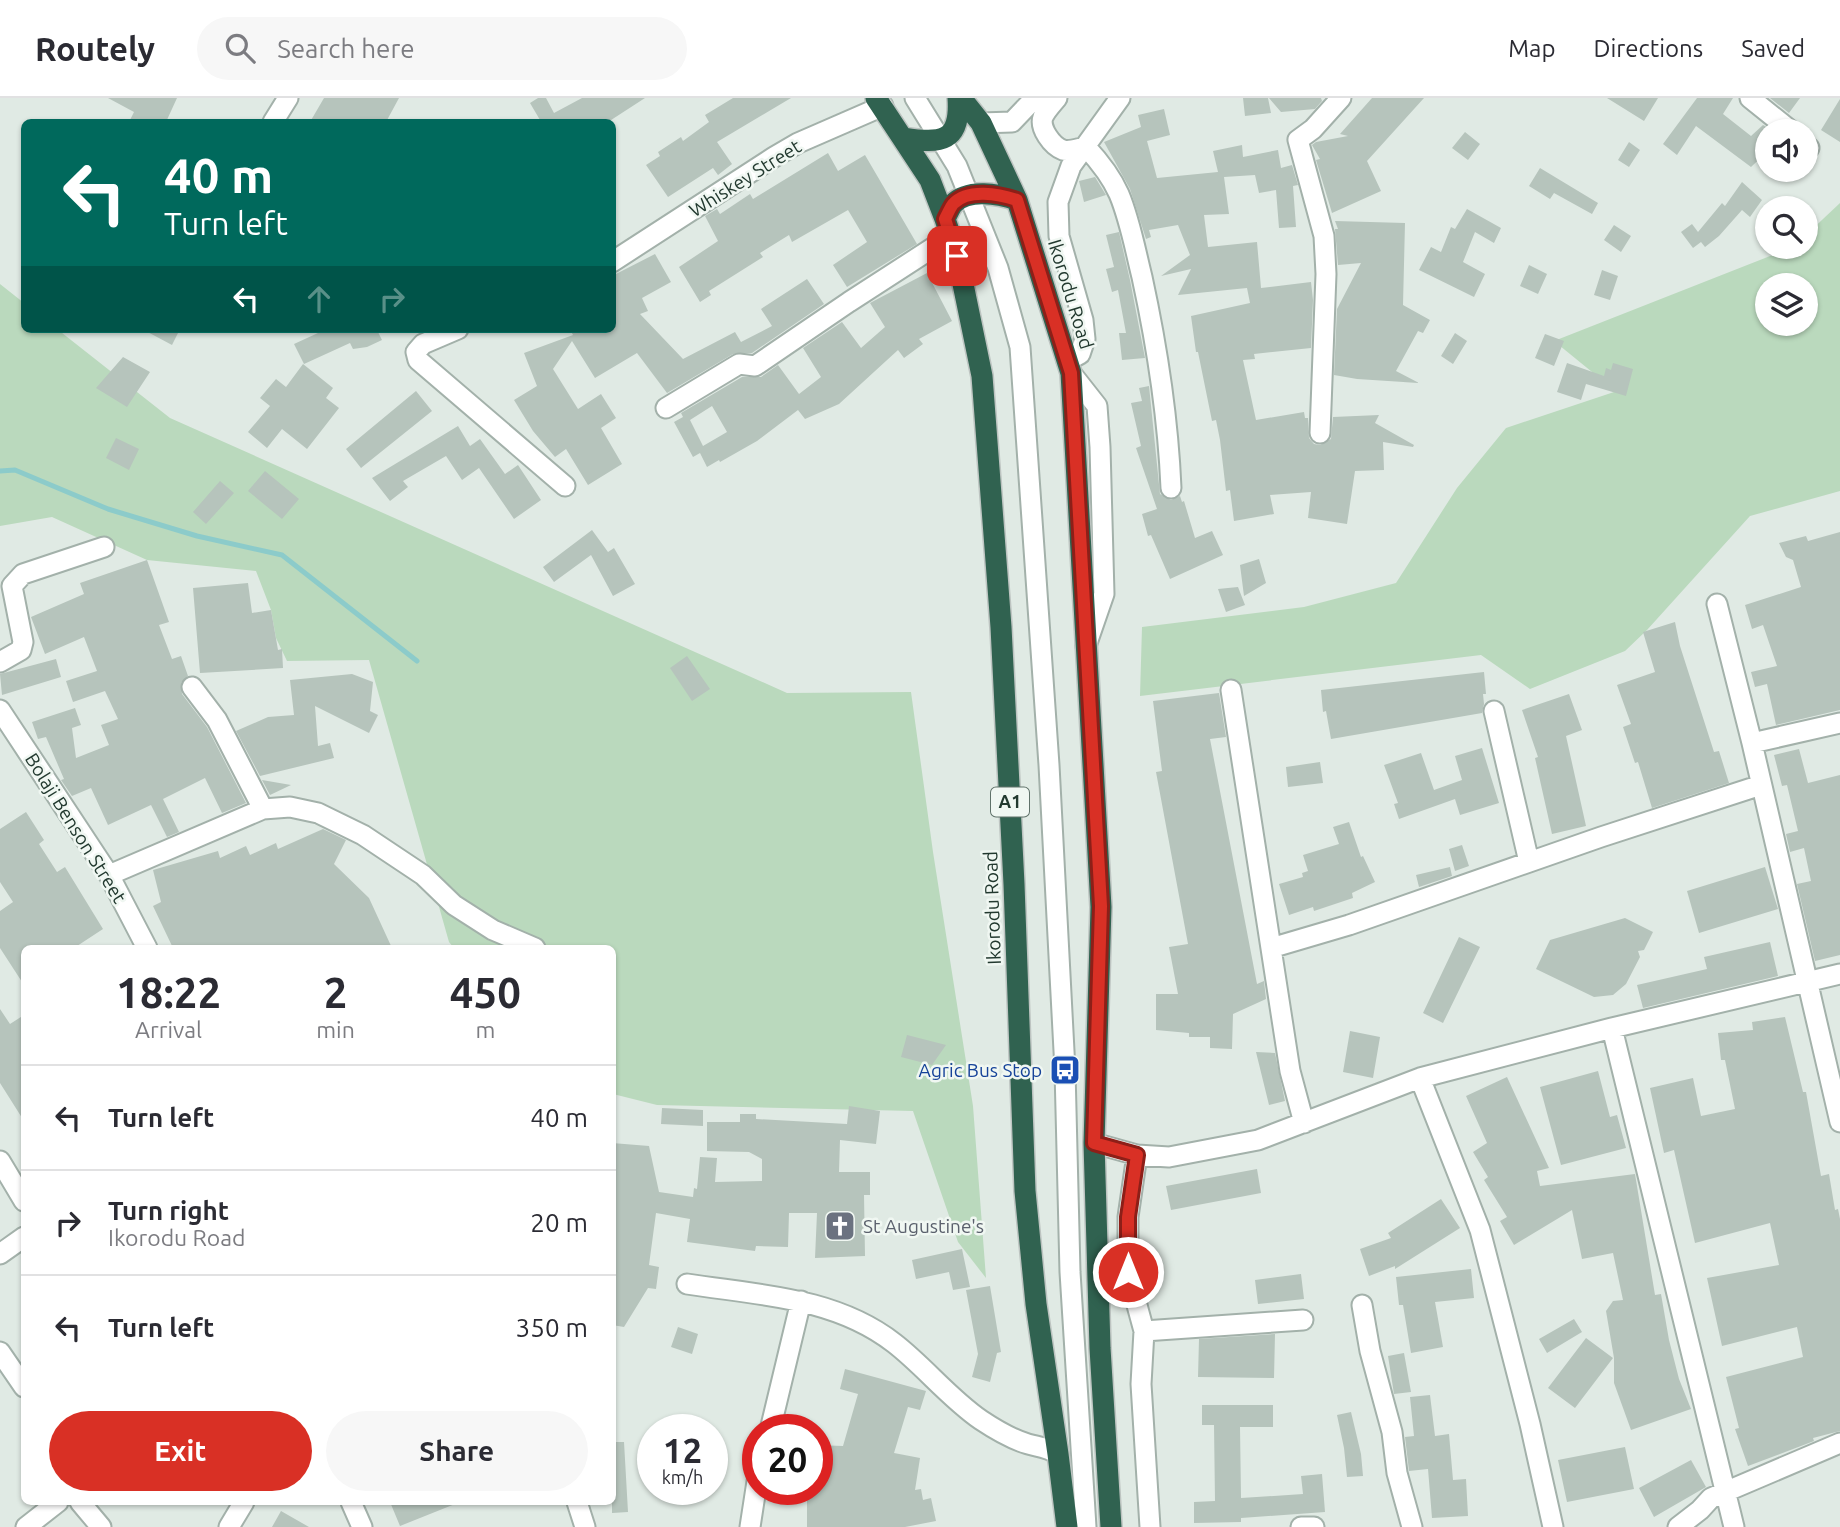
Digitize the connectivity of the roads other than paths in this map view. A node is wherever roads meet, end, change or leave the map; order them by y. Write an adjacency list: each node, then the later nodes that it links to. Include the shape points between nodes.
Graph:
1 (288, 98): 10 (street)
2 (915, 98): 13 (street)
3 (1035, 98): 9 (street, via 1012,122)
4 (1057, 98): 14 (street, via 1043,123 1051,141 1061,150)
5 (1120, 98): 14 (street)
6 (1341, 98): 22 (street, via 1298,139 1324,236)
7 (1750, 98): 11 (street)
8 (880, 102): 12 (highway, Ikorodu Road / A1); 18 (street, Whiskey Street, via 774,157)
9 (968, 106): 13 (highway, via 959,112 957,127); 16 (highway, Ikorodu Road)
10 (275, 119)
11 (1776, 119)
12 (904, 138): 13 (highway); 17 (highway, Ikorodu Road / A1, via 930,180)
13 (942, 140): 15 (street)
14 (1086, 147): 20 (street, via 1071,166 1058,202 1059,236 1085,339); 24 (street, via 1119,194 1132,234 1160,378)
15 (969, 196): 16 (highway, via 998,194); 17 (highway, via 953,204); 77 (street, via 998,268 1020,347 1049,765 1070,1272)
16 (1017, 200): 20 (highway, Ikorodu Road)
17 (948, 228): 21 (street, via 755,366 739,364); 62 (highway, Ikorodu Road / A1, via 982,376 1001,627 1025,1191)
18 (616, 259)
19 (449, 333): 23 (street, via 423,344 416,352 418,360)
20 (1069, 367): 47 (highway, Ikorodu Road, via 1101,906)
21 (666, 408)
22 (1320, 433)
23 (565, 486)
24 (1171, 488)
25 (104, 547): 27 (street, via 17,578 12,586 23,642 21,650)
26 (1717, 604): 33 (street)
27 (0, 662)
28 (192, 687): 35 (street, via 217,720)
29 (1231, 690): 40 (street)
30 (0, 710): 37 (street, Bolaji Benson Street)
31 (1494, 711): 36 (street)
32 (1840, 723): 33 (street)
33 (1752, 743): 34 (street)
34 (1761, 785): 36 (street); 42 (street)
35 (263, 809): 37 (street); 39 (street, via 290,807 318,813 363,835 423,875 454,905)
36 (1529, 862): 40 (street)
37 (109, 875): 38 (street, Bolaji Benson Street)
38 (145, 945)
39 (528, 945)
40 (1271, 948): 46 (street, via 1290,1071)
41 (1840, 974): 42 (street)
42 (1807, 982): 43 (street); 45 (street)
43 (1612, 1028): 44 (street); 63 (street)
44 (1420, 1078): 46 (street); 83 (street, via 1480,1230)
45 (1840, 1122)
46 (1304, 1123): 48 (street, via 1258,1140 1168,1157)
47 (1094, 1143): 48 (street); 78 (highway, Ikorodu Road)
48 (1137, 1155): 57 (street, via 1128,1217 1128,1272)
49 (0, 1161): 50 (street)
50 (21, 1196)
51 (21, 1239): 52 (street)
52 (0, 1254)
53 (687, 1284): 54 (street)
54 (801, 1301): 60 (street); 62 (street, via 847,1314 871,1327 979,1418 1005,1435)
55 (1362, 1305): 82 (street, via 1392,1432 1396,1473)
56 (1303, 1320): 57 (street)
57 (1144, 1331): 79 (street, via 1141,1384)
58 (0, 1352): 59 (street)
59 (21, 1383)
60 (774, 1414)
61 (1840, 1443): 63 (street)
62 (1058, 1454): 76 (highway, Ikorodu Road / A1)
63 (1725, 1490): 84 (street); 85 (street)
64 (54, 1505): 70 (street)
65 (83, 1505): 71 (street)
66 (242, 1505): 72 (street)
67 (352, 1505): 73 (street)
68 (578, 1505): 74 (street)
69 (753, 1505): 75 (street)
70 (26, 1527)
71 (101, 1527)
72 (229, 1527)
73 (362, 1527)
74 (585, 1527)
75 (750, 1527)
76 (1067, 1527)
77 (1086, 1527)
78 (1111, 1527)
79 (1150, 1527)
80 (1301, 1527): 81 (street)
81 (1314, 1527)
82 (1412, 1527)
83 (1553, 1527)
84 (1678, 1527)
85 (1734, 1527)

